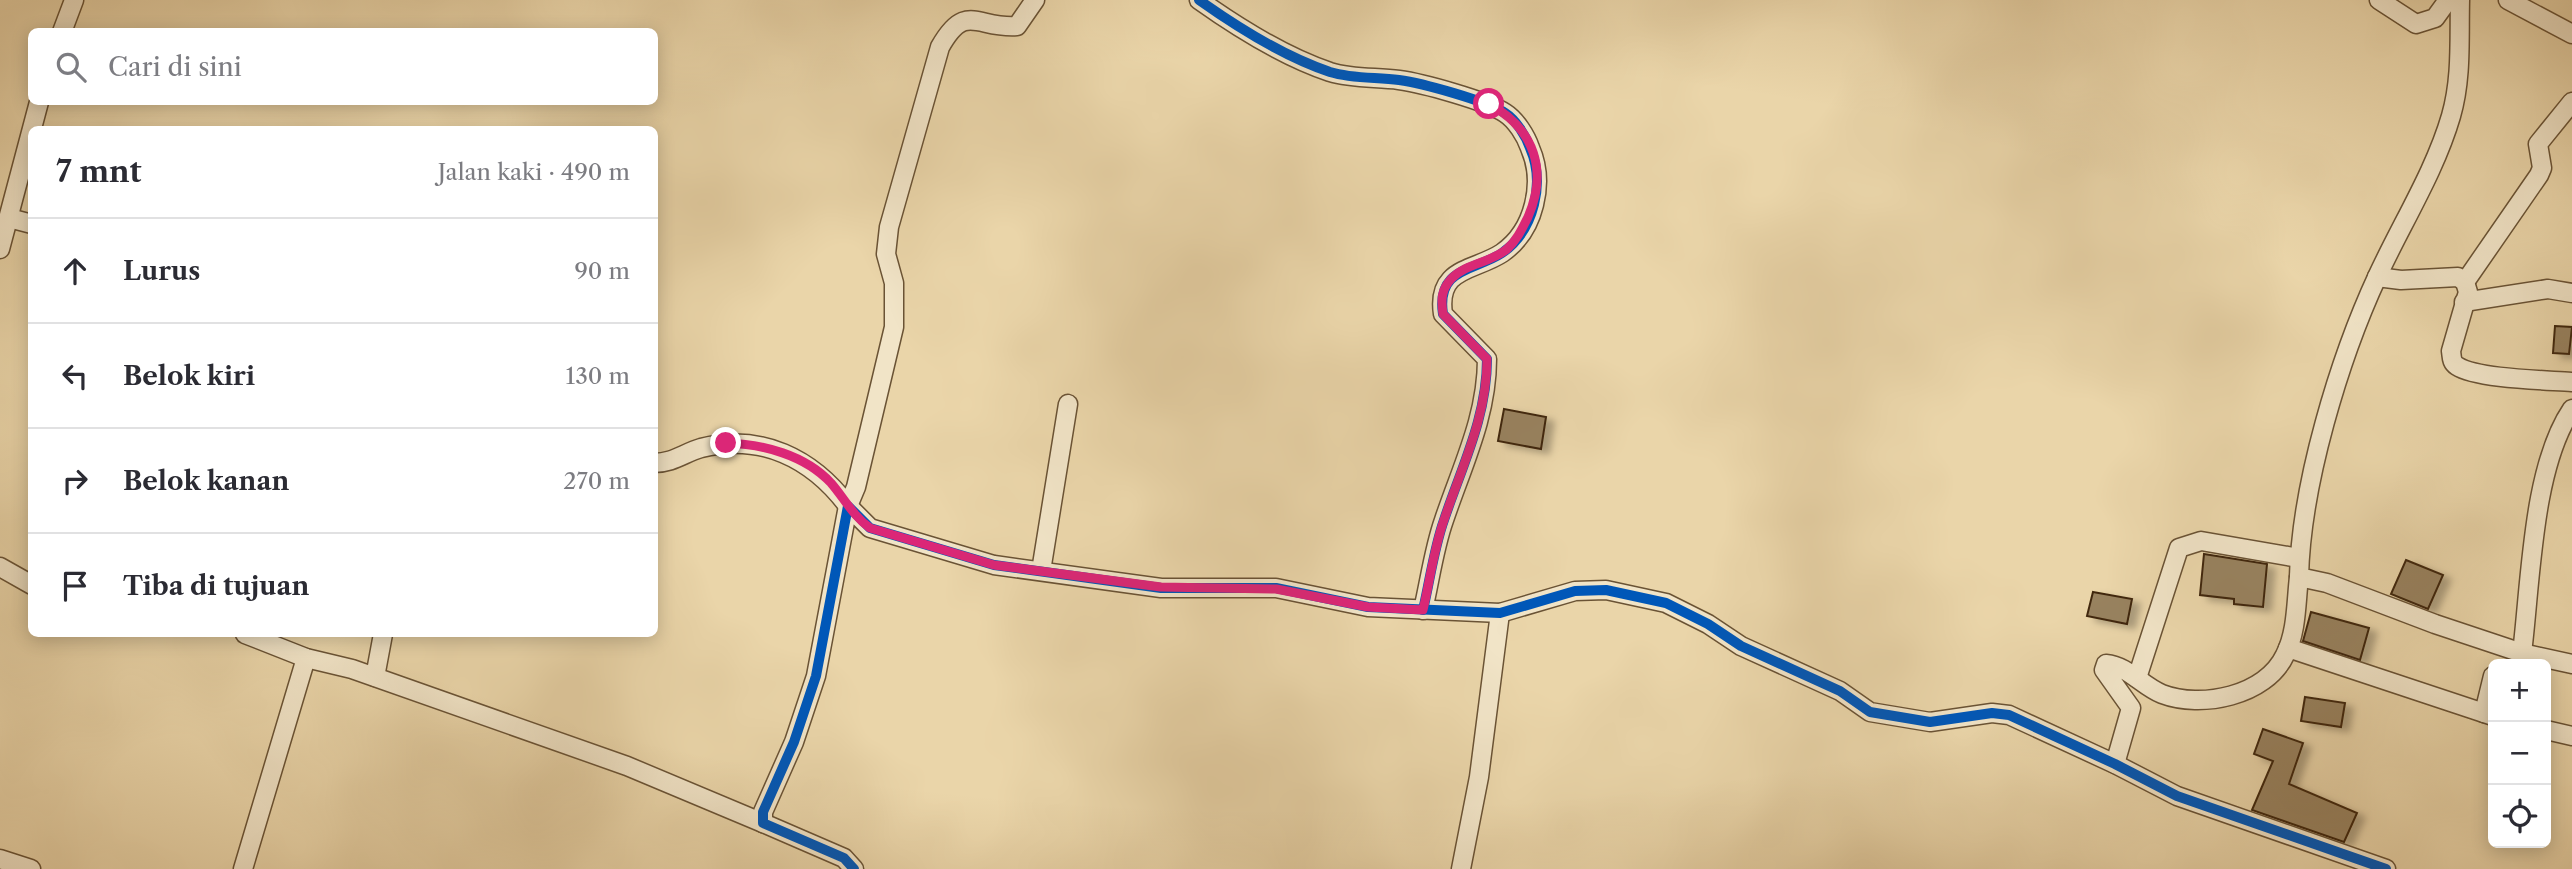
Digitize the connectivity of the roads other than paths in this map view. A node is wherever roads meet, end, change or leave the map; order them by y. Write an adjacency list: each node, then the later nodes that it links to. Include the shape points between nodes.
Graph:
1 (75, 0): 8 (street)
2 (1035, 0): 25 (street, via 1017,26 1000,28 964,20 952,25 940,47 889,227 886,254 894,283 894,327)
3 (1199, 0): 31 (street, via 1330,72 1401,80 1489,104 1518,127 1536,163 1538,195 1521,233 1500,254 1475,263 1443,290 1443,314 1487,359 1487,388 1443,522)
4 (2379, 0): 5 (street, via 2416,24 2435,18)
5 (2448, 0)
6 (2460, 0): 17 (street, via 2459,79 2451,117)
7 (2508, 0): 9 (street)
8 (64, 28)
9 (2572, 34)
10 (2572, 102): 18 (street, via 2538,144 2539,175)
11 (38, 105): 12 (street)
12 (32, 126)
13 (28, 138): 14 (street)
14 (9, 218): 15 (street); 16 (street)
15 (28, 223)
16 (0, 249)
17 (2377, 276): 18 (street, via 2458,277); 26 (street, via 2338,381 2310,485)
18 (2465, 282): 20 (street)
19 (2570, 289): 20 (street)
20 (2464, 302): 21 (street, via 2451,351 2452,361 2459,367)
21 (2572, 382)
22 (1068, 404): 28 (street)
23 (2572, 409): 37 (street, via 2550,451)
24 (658, 462): 25 (street, via 676,460 696,449 748,444 810,465)
25 (848, 506): 28 (street, via 861,522 881,531 994,565); 47 (street, via 816,676 794,742 763,811)
26 (2299, 558): 29 (street); 42 (street, via 2202,541 2179,548)
27 (0, 567): 30 (street)
28 (1041, 571): 31 (street, via 1161,587 1276,589 1368,607)
29 (2299, 577): 35 (street); 36 (street)
30 (28, 583)
31 (1423, 610): 32 (street)
32 (1500, 613): 46 (street, via 1575,591 1606,590 1666,603 1741,646 1840,691 1870,712 1930,722 2009,715); 52 (street, via 1479,777)
33 (253, 637): 38 (street)
34 (383, 637): 41 (street)
35 (2501, 645): 37 (street); 39 (street)
36 (2288, 648): 42 (street, via 2272,675 2219,698 2193,701 2161,694); 43 (street)
37 (2522, 653): 40 (street)
38 (306, 658): 41 (street); 50 (street)
39 (2497, 659)
40 (2572, 664)
41 (376, 677): 47 (street, via 627,766)
42 (2137, 678): 46 (street, via 2112,665 2104,666 2131,708)
43 (2488, 714)
44 (2551, 731): 45 (street)
45 (2572, 736)
46 (2115, 764): 53 (street, via 2177,796)
47 (763, 823): 51 (street, via 844,858)
48 (0, 859): 49 (street)
49 (31, 869)
50 (243, 869)
51 (854, 869)
52 (1461, 869)
53 (2386, 869)

